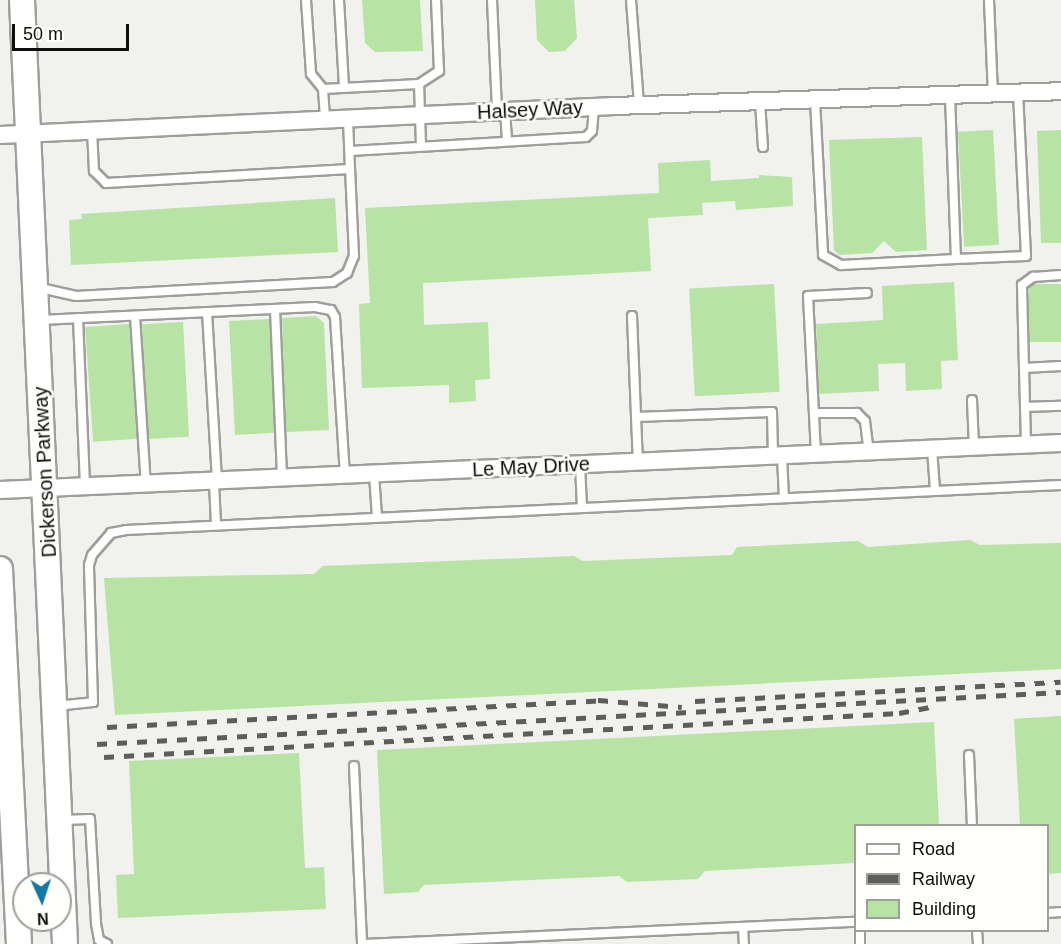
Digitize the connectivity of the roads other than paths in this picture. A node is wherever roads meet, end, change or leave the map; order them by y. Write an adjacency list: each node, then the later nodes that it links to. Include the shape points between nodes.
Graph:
1 (22, 0): 24 (main road, Dickerson Parkway)
2 (306, 0): 10 (lane, via 310,74)
3 (339, 0): 9 (lane)
4 (436, 0): 8 (lane, via 439,71)
5 (492, 0): 19 (lane)
6 (632, 0): 17 (lane)
7 (989, 0): 13 (lane)
8 (418, 84): 9 (lane); 20 (lane)
9 (344, 88): 10 (lane)
10 (323, 89): 22 (lane)
11 (1061, 91): 12 (street, Halsey Way)
12 (1018, 93): 13 (street, Halsey Way); 31 (lane, via 1026,256)
13 (993, 94): 14 (street, Halsey Way)
14 (950, 96): 15 (street, Halsey Way); 31 (lane)
15 (815, 100): 16 (street, Halsey Way); 31 (lane, via 823,255 841,265)
16 (760, 102): 17 (street, Halsey Way); 28 (lane)
17 (639, 105): 18 (street, Halsey Way)
18 (594, 107): 19 (street, Halsey Way); 26 (lane, via 592,131 585,137)
19 (501, 111): 20 (street, Halsey Way); 26 (lane)
20 (420, 115): 21 (street, Halsey Way); 27 (lane)
21 (348, 119): 22 (street, Halsey Way); 29 (lane)
22 (324, 121): 23 (street, Halsey Way)
23 (92, 130): 24 (street, Halsey Way); 30 (lane, via 94,171 106,183)
24 (29, 134): 25 (street, Halsey Way); 33 (main road, Dickerson Parkway)
25 (0, 135)
26 (507, 140): 27 (lane)
27 (421, 146): 29 (lane)
28 (763, 147)
29 (350, 151): 30 (lane)
30 (350, 169): 33 (lane, via 354,256 347,273 333,282 76,296)
31 (956, 259)
32 (1061, 275): 42 (lane, via 1033,277 1022,285)
33 (36, 287): 40 (main road, Dickerson Parkway)
34 (867, 294): 46 (lane, via 808,296)
35 (275, 309): 36 (lane); 58 (lane, via 315,307 330,310 335,317); 59 (lane)
36 (207, 312): 37 (lane); 60 (lane)
37 (135, 316): 39 (lane); 62 (lane)
38 (632, 316): 47 (lane)
39 (78, 318): 40 (lane); 63 (lane)
40 (38, 320): 64 (main road, Dickerson Parkway)
41 (1061, 366): 42 (lane)
42 (1024, 368): 45 (lane)
43 (972, 400): 50 (lane)
44 (1061, 406): 45 (lane)
45 (1025, 407): 49 (lane)
46 (814, 413): 52 (lane, via 857,413 865,422); 53 (lane)
47 (636, 417): 54 (lane, via 772,412); 55 (lane)
48 (1061, 443): 49 (street, Le May Drive)
49 (1026, 444): 50 (street, Le May Drive)
50 (974, 447): 51 (street, Le May Drive)
51 (932, 449): 52 (street, Le May Drive); 66 (lane)
52 (869, 452): 53 (street, Le May Drive)
53 (816, 454): 54 (street, Le May Drive)
54 (777, 456): 55 (street, Le May Drive); 67 (lane)
55 (638, 462): 56 (street, Le May Drive)
56 (580, 465): 57 (street, Le May Drive); 68 (lane)
57 (374, 474): 58 (street, Le May Drive); 69 (lane)
58 (345, 476): 59 (street, Le May Drive)
59 (282, 479): 60 (street, Le May Drive)
60 (215, 482): 62 (street, Le May Drive); 70 (lane)
61 (1061, 484): 66 (lane)
62 (146, 485): 63 (street, Le May Drive)
63 (85, 486): 64 (street, Le May Drive)
64 (45, 488): 65 (street, Le May Drive); 72 (main road, Dickerson Parkway)
65 (0, 490)
66 (935, 490): 67 (lane)
67 (784, 498): 68 (lane)
68 (582, 507): 69 (lane)
69 (377, 517): 70 (lane)
70 (216, 524): 72 (lane, via 126,530 111,533 100,544 92,555 88,578 93,702)
71 (0, 569): 81 (main road)
72 (55, 706): 75 (main road, Dickerson Parkway)
73 (969, 755): 76 (lane)
74 (354, 766): 84 (lane)
75 (60, 820): 82 (main road, Dickerson Parkway); 83 (lane, via 90,819 96,924 99,940)
76 (972, 824)
77 (854, 922): 78 (lane)
78 (743, 927): 79 (lane); 86 (lane)
79 (584, 934): 80 (lane); 85 (lane)
80 (464, 942): 84 (lane)
81 (19, 944)
82 (65, 944)
83 (107, 944)
84 (363, 944)
85 (584, 944)
86 (744, 944)

